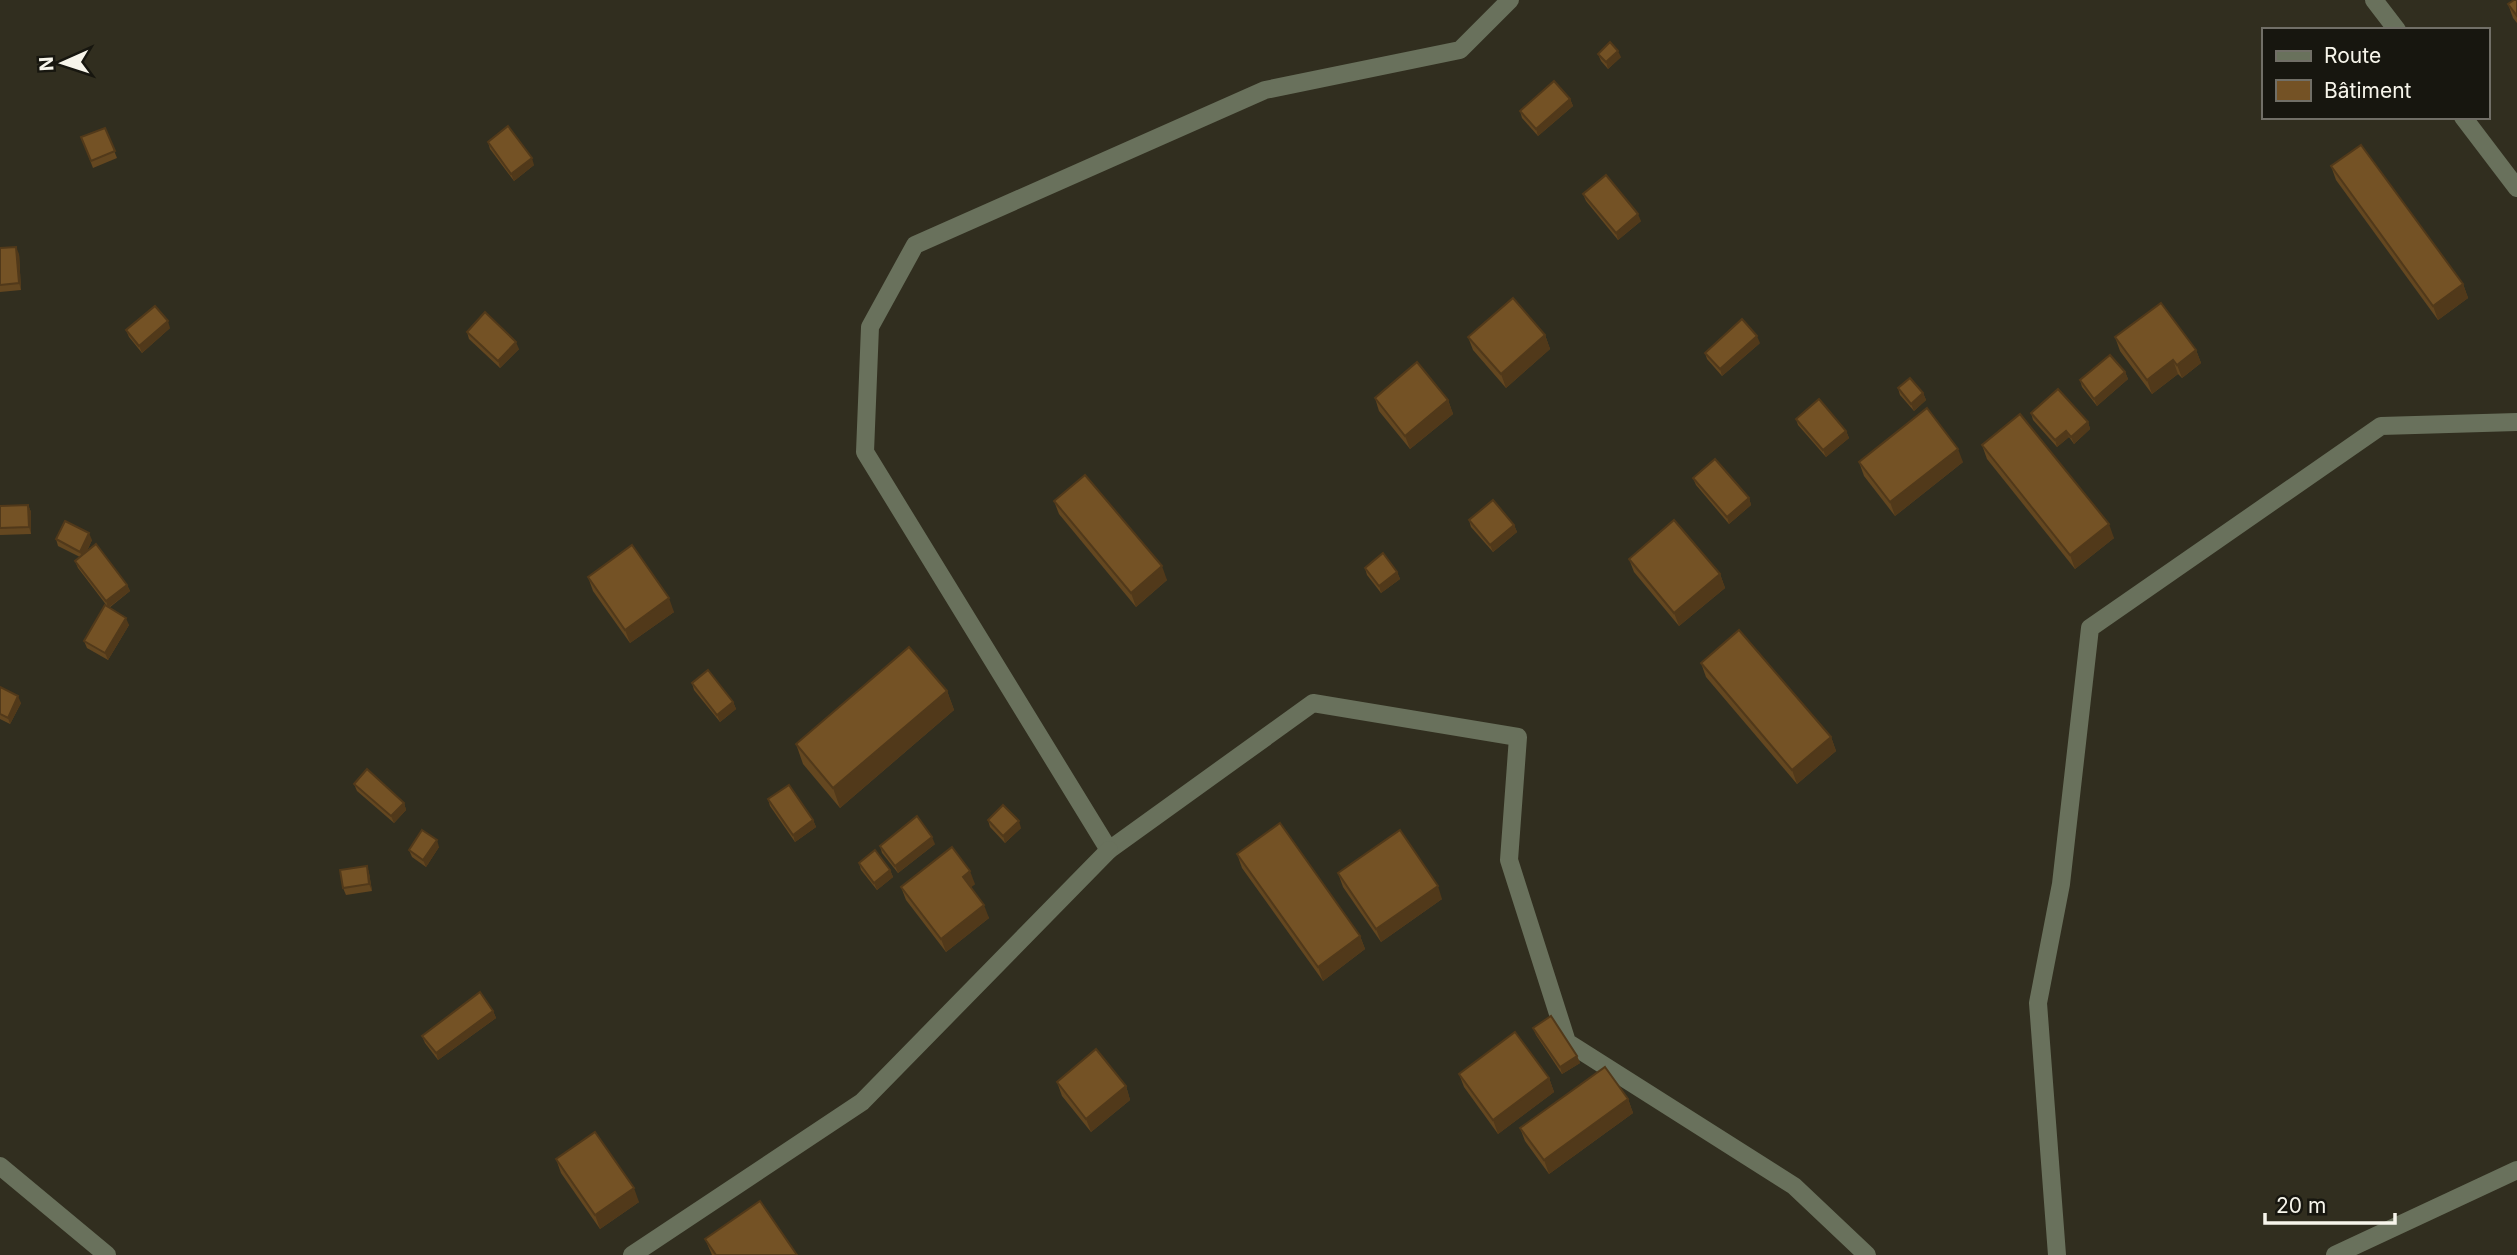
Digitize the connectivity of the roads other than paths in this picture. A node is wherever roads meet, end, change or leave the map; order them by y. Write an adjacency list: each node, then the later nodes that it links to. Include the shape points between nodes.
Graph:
1 (1510, 0): 7 (street, via 1460,50 1265,90 915,245 870,327 866,452)
2 (2374, 0): 3 (street)
3 (2395, 28)
4 (2465, 119): 5 (street)
5 (2517, 187)
6 (2517, 422): 13 (street, via 2381,426 2090,628 2061,884 2038,1003)
7 (1110, 850): 11 (street, via 862,1102); 12 (street, via 1313,703 1518,737 1510,860 1567,1042 1794,1186)
8 (0, 1166): 10 (street)
9 (2517, 1170): 14 (street)
10 (107, 1255)
11 (632, 1255)
12 (1867, 1255)
13 (2057, 1255)
14 (2335, 1255)

